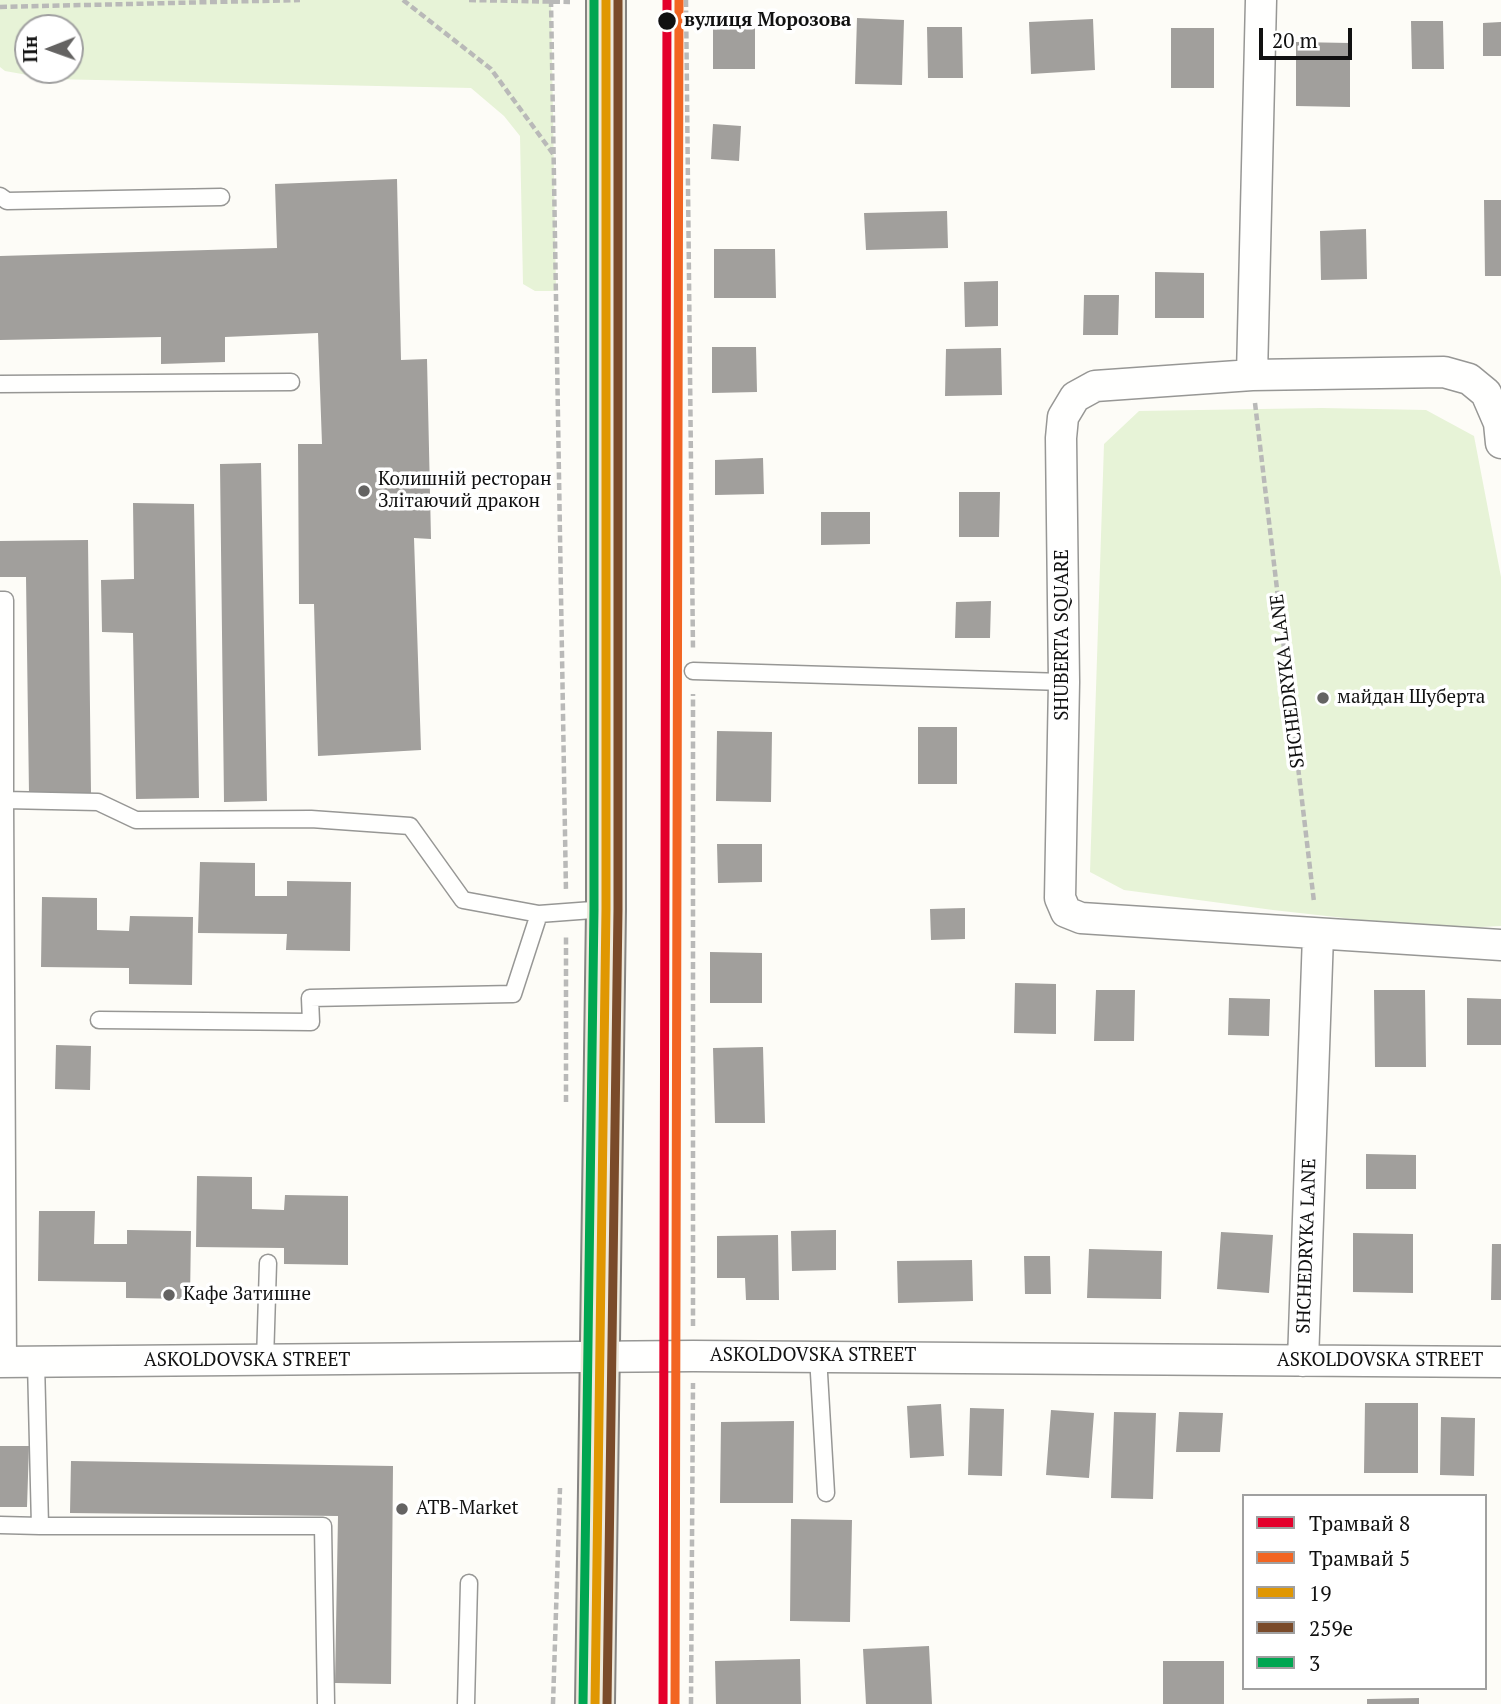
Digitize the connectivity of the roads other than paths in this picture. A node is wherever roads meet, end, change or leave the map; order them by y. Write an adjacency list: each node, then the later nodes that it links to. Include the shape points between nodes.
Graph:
1 (1261, 0): 5 (street)
2 (588, 1): 13 (main road)
3 (0, 196): 4 (lane, via 7,201)
4 (221, 197)
5 (1252, 375): 8 (street, SHUBERTA SQUARE, via 1444,372 1469,379 1486,393 1499,423); 11 (street, SHUBERTA SQUARE, via 1095,387 1075,397 1063,417)
6 (292, 382): 7 (lane)
7 (0, 384)
8 (1501, 443)
9 (0, 600): 12 (lane, via 5,600)
10 (694, 671): 11 (lane)
11 (1064, 682): 15 (street, SHUBERTA SQUARE, via 1060,898 1066,912 1081,918)
12 (5, 800): 14 (lane, via 98,802 136,820 311,819 410,826 463,900); 23 (lane)
13 (606, 909): 14 (lane); 20 (main road)
14 (539, 914): 17 (lane, via 513,994 310,998 311,1022)
15 (1318, 934): 16 (street, SHUBERTA SQUARE); 22 (street, SHCHEDRYKA LANE)
16 (1501, 945)
17 (100, 1020)
18 (268, 1263): 21 (lane)
19 (818, 1356): 20 (street, ASKOLDOVSKA STREET); 22 (street, ASKOLDOVSKA STREET); 25 (lane)
20 (601, 1358): 21 (street, ASKOLDOVSKA STREET); 31 (main road)
21 (265, 1361): 23 (street, ASKOLDOVSKA STREET)
22 (1303, 1361): 24 (street, ASKOLDOVSKA STREET)
23 (15, 1362): 27 (lane)
24 (1501, 1362)
25 (826, 1493)
26 (0, 1525): 27 (lane)
27 (40, 1526): 29 (lane, via 323,1527)
28 (469, 1583): 30 (lane)
29 (326, 1704)
30 (466, 1704)
31 (595, 1704)

